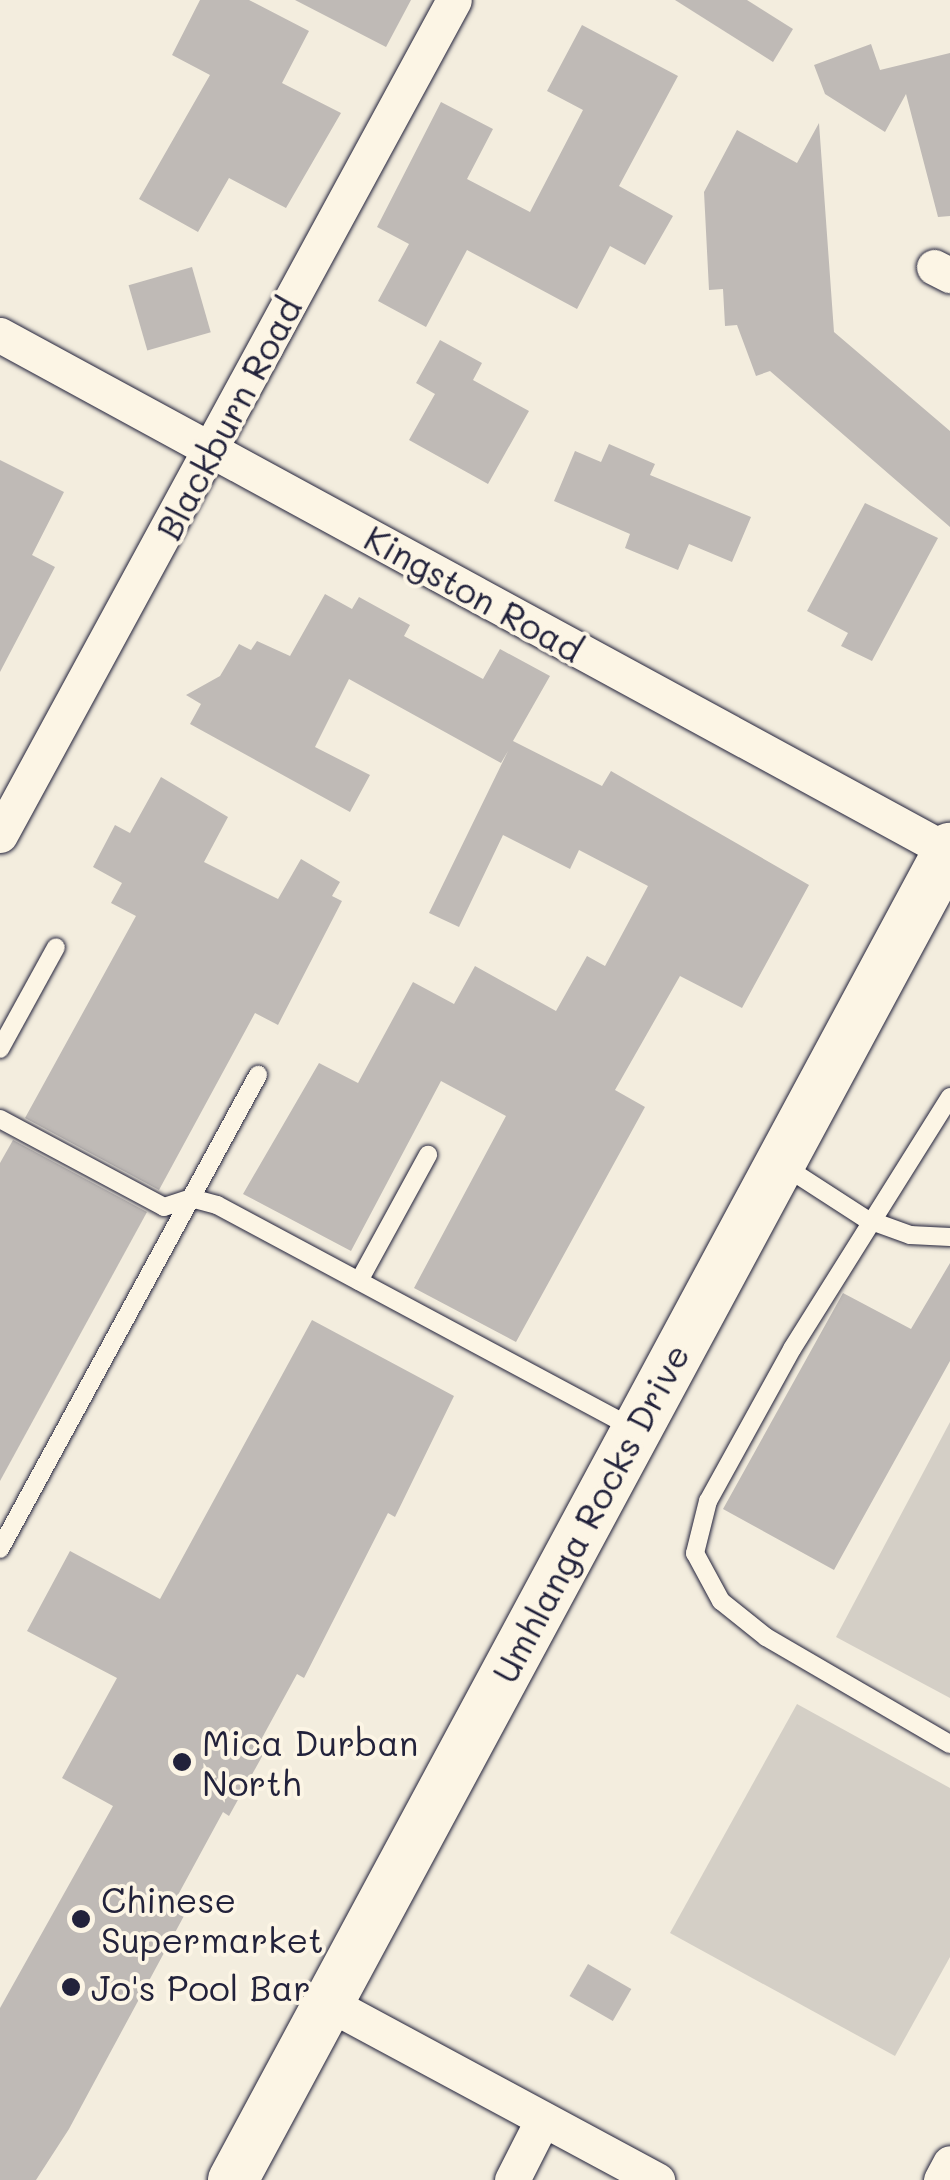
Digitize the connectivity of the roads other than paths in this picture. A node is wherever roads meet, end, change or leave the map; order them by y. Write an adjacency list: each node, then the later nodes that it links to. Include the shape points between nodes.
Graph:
1 (454, 0): 3 (street, Blackburn Road)
2 (0, 334): 3 (street, Kingston Road)
3 (211, 450): 4 (street, Blackburn Road); 5 (street, Kingston Road)
4 (0, 835)
5 (949, 850): 12 (main road, Umhlanga Rocks Drive)
6 (56, 946): 7 (lane)
7 (0, 1050)
8 (258, 1075): 13 (lane)
9 (950, 1097): 14 (lane)
10 (0, 1119): 13 (lane, via 164,1207)
11 (428, 1154): 16 (lane)
12 (780, 1162): 14 (lane); 17 (main road, Umhlanga Rocks Drive)
13 (191, 1198): 16 (lane); 18 (lane)
14 (866, 1219): 15 (lane, via 910,1235); 19 (lane, via 708,1502 694,1553 721,1600 766,1637)
15 (950, 1236)
16 (359, 1281): 17 (lane)
17 (635, 1430): 20 (main road, Umhlanga Rocks Drive)
18 (0, 1549)
19 (950, 1744)
20 (328, 2002): 21 (street); 23 (main road, Umhlanga Rocks Drive)
21 (543, 2119): 24 (street); 25 (street)
22 (950, 2162): 26 (street)
23 (233, 2180)
24 (512, 2180)
25 (657, 2180)
26 (941, 2180)

